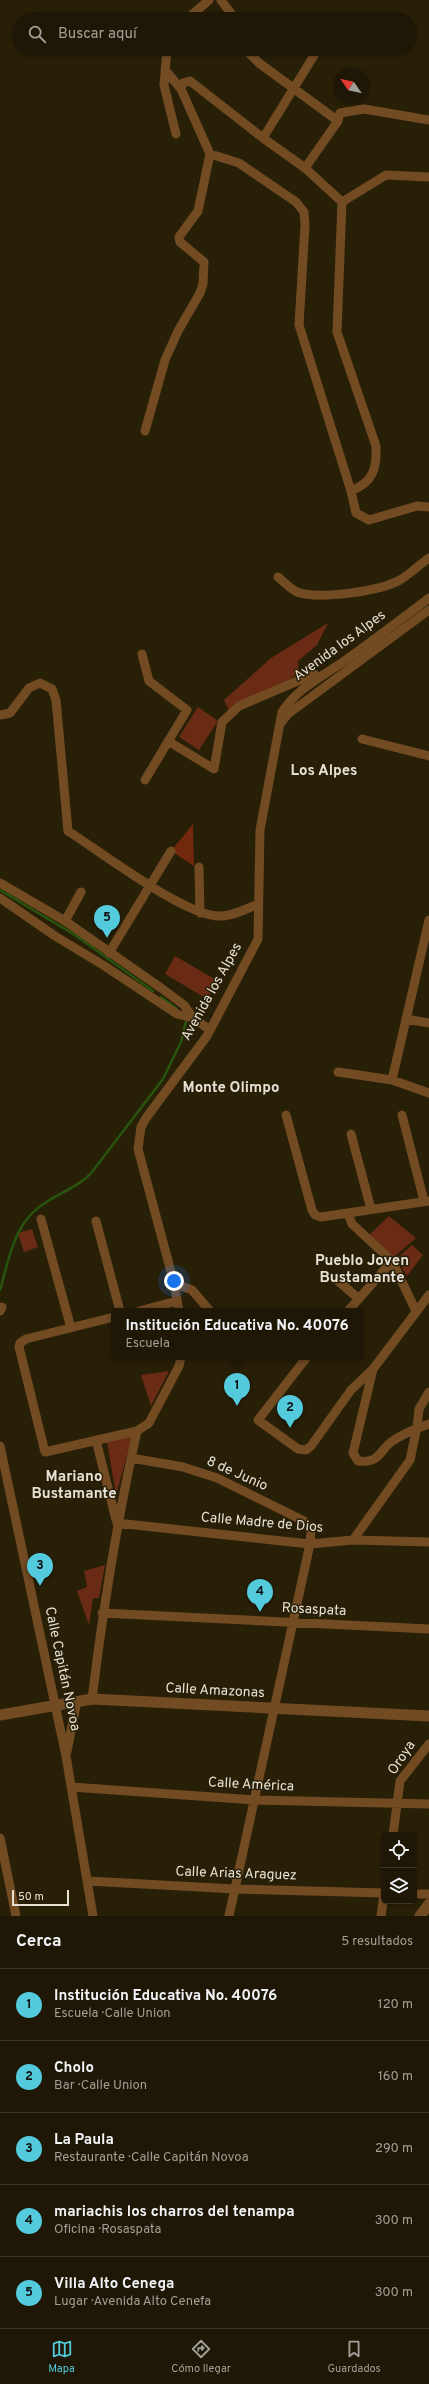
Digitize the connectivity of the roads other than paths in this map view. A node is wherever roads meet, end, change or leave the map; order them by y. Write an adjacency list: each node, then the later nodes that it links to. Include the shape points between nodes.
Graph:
1 (209, 0): 3 (street)
2 (221, 0): 4 (street)
3 (195, 12)
4 (230, 12)
5 (166, 56): 8 (street)
6 (252, 56): 9 (street)
7 (314, 56): 9 (street)
8 (165, 73): 10 (street, via 173,77); 13 (street, via 164,85)
9 (294, 87): 12 (street); 14 (street)
10 (181, 89): 14 (street, via 185,81 192,82); 15 (street)
11 (429, 120): 12 (street, via 364,109 340,113)
12 (338, 121): 16 (street)
13 (176, 134)
14 (263, 138): 16 (street)
15 (210, 154): 19 (street, via 198,211 179,237 180,242 204,262 203,284 165,360); 20 (street, via 239,163 296,202 304,212 299,325)
16 (305, 168): 18 (street)
17 (429, 177): 18 (street, via 386,175)
18 (342, 202): 20 (street, via 337,332 376,446 377,463 370,478 362,487)
19 (145, 431)
20 (352, 491): 21 (street, via 354,508 364,519 374,519 417,506)
21 (429, 507)
22 (429, 558): 23 (street, via 399,580 371,590 306,594 296,592)
23 (278, 577)
24 (429, 598): 27 (street, Avenida los Alpes)
25 (429, 610): 29 (street, Avenida los Alpes, via 288,714)
26 (142, 654): 31 (street, via 149,681 187,710)
27 (318, 677): 29 (street, Avenida los Alpes, via 288,703 282,712); 31 (street, via 314,674 239,706 231,713 222,722 214,769)
28 (0, 715): 37 (street, via 10,713 29,688 40,683 52,689 56,700 68,831)
29 (279, 725): 40 (street, Avenida los Alpes, via 260,830)
30 (362, 739): 32 (street)
31 (168, 741): 33 (street)
32 (429, 756)
33 (145, 780)
34 (171, 851): 37 (street)
35 (199, 867): 41 (street)
36 (0, 883): 43 (street)
37 (150, 885): 41 (street); 44 (street)
38 (81, 892): 43 (street)
39 (0, 898): 45 (street, via 55,936)
40 (258, 904): 41 (street, via 220,916); 48 (street, Avenida los Alpes, via 258,938)
41 (200, 913)
42 (429, 920): 46 (street)
43 (65, 921): 44 (street)
44 (109, 953): 45 (street, via 184,1005)
45 (187, 1018): 48 (street)
46 (406, 1019): 47 (street); 50 (street)
47 (429, 1024)
48 (210, 1030): 62 (street, Avenida los Alpes, via 146,1118 138,1138 139,1156)
49 (338, 1072): 50 (street)
50 (392, 1080): 51 (street)
51 (429, 1093)
52 (286, 1115): 57 (street, via 315,1215 321,1217)
53 (402, 1115): 55 (street)
54 (351, 1134): 56 (street)
55 (426, 1201): 56 (street)
56 (372, 1209): 57 (street)
57 (348, 1213): 60 (street, via 352,1224)
58 (41, 1219): 73 (street)
59 (96, 1221): 66 (street)
60 (392, 1262): 64 (street); 71 (street)
61 (337, 1280): 64 (street)
62 (174, 1283): 65 (street, Avenida los Alpes); 69 (street, via 192,1290)
63 (429, 1295): 71 (street)
64 (359, 1299): 70 (street)
65 (177, 1301): 67 (street); 68 (street, Avenida los Alpes)
66 (119, 1308)
67 (150, 1308)
68 (178, 1308)
69 (207, 1308)
70 (351, 1308)
71 (416, 1311): 76 (street)
72 (111, 1318): 73 (street)
73 (70, 1328): 81 (street, via 24,1340 19,1347 45,1452)
74 (181, 1360): 80 (street, via 149,1423)
75 (303, 1360): 76 (street, via 258,1420 298,1449 306,1450 351,1390)
76 (373, 1369): 79 (street, via 353,1447 358,1462 372,1460 382,1454 392,1441)
77 (429, 1392): 79 (street, via 419,1409)
78 (429, 1424): 79 (street)
79 (417, 1427): 85 (street, via 410,1460)
80 (137, 1430): 81 (street); 83 (street, Calle Capitán Novoa)
81 (96, 1440): 84 (street)
82 (0, 1446): 93 (street, Calle Capitán Novoa)
83 (131, 1458): 84 (street, Calle Capitán Novoa); 87 (street, 8 de Junio, via 183,1467 217,1478 304,1521 310,1527)
84 (117, 1523): 87 (street, Calle Madre de Dios); 88 (street, Calle Capitán Novoa)
85 (353, 1540): 86 (street, Calle Madre de Dios); 87 (street, Calle Madre de Dios)
86 (429, 1542)
87 (310, 1544): 89 (street, 8 de Junio)
88 (102, 1613): 89 (street, Rosaspata); 91 (street, Calle Capitán Novoa)
89 (293, 1623): 90 (street, Rosaspata); 94 (street, 8 de Junio)
90 (429, 1629)
91 (92, 1700): 92 (street, Calle Amazonas); 94 (street, Calle Amazonas)
92 (77, 1701): 93 (street, Calle Amazonas); 98 (street, Calle Capitán Novoa)
93 (56, 1705): 95 (street, Calle Amazonas); 98 (street, Calle Capitán Novoa)
94 (274, 1708): 96 (street, Calle Amazonas); 100 (street, 8 de Junio)
95 (0, 1715)
96 (429, 1716)
97 (429, 1744): 102 (street, Oroya, via 400,1780)
98 (66, 1756): 99 (street, Calle Capitán Novoa)
99 (71, 1787): 100 (street, Calle América); 105 (street, Calle Capitán Novoa)
100 (255, 1800): 102 (street, Calle América); 106 (street, 8 de Junio)
101 (429, 1804): 102 (street, Calle América)
102 (397, 1805): 103 (street, Oroya)
103 (392, 1832)
104 (0, 1838): 112 (street)
105 (88, 1881): 106 (street, Calle Arias Araguez); 113 (street, Calle Capitán Novoa)
106 (235, 1889): 107 (street, Calle Arias Araguez); 114 (street, 8 de Junio)
107 (381, 1893)
108 (417, 1894): 109 (street)
109 (429, 1894)
110 (383, 1904): 115 (street)
111 (429, 1904): 116 (street)
112 (16, 1916)
113 (93, 1916)
114 (229, 1916)
115 (381, 1916)
116 (420, 1916)

